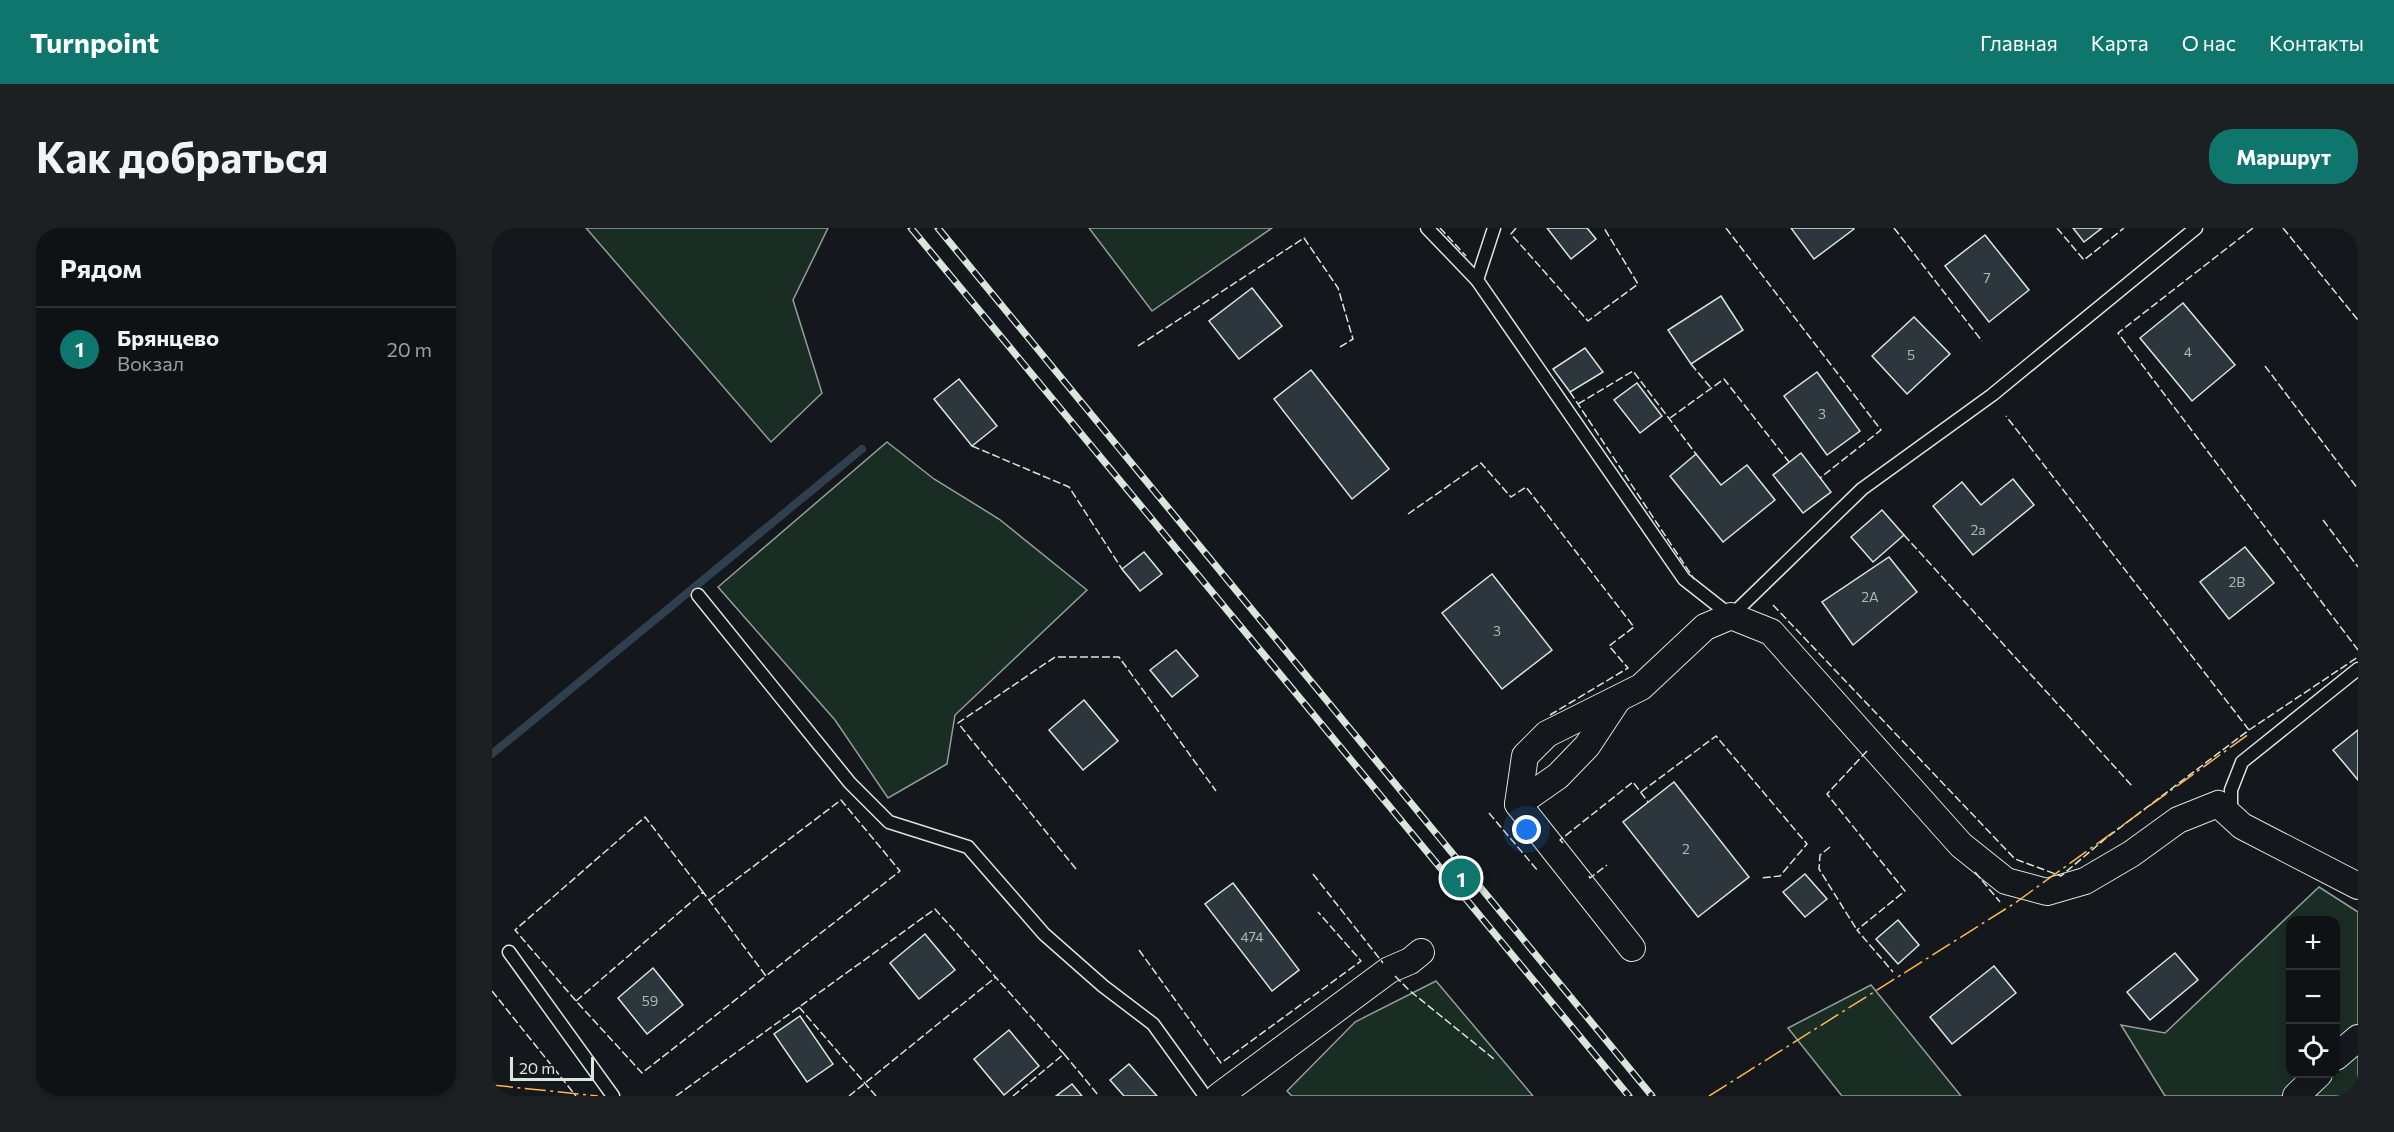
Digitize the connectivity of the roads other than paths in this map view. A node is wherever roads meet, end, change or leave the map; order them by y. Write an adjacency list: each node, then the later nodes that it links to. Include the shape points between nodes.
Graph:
1 (1427, 228): 4 (lane)
2 (1494, 228): 4 (lane)
3 (2196, 228): 6 (lane, via 1992,395 1862,489)
4 (1477, 280): 6 (lane, via 1684,579)
5 (698, 595): 19 (lane, via 850,783 889,822 968,847 1044,934 1154,1024)
6 (1731, 616): 8 (street, via 1705,627 1641,687); 10 (street, via 1771,632 1961,845 2006,881 2047,892 2085,881 2131,855 2178,820 2218,804)
7 (2358, 669): 10 (lane, via 2242,762 2231,790 2231,809)
8 (1618, 698): 9 (street, via 1587,746 1558,776); 9 (street, via 1547,734 1525,756)
9 (1518, 804): 12 (street)
10 (2242, 826): 11 (street)
11 (2358, 886)
12 (1632, 948)
13 (509, 952): 18 (lane)
14 (1421, 952): 20 (street, via 1389,970)
15 (2358, 1038): 16 (street)
16 (2340, 1054)
17 (2315, 1078): 21 (street)
18 (613, 1096)
19 (1205, 1096)
20 (1220, 1096)
21 (2296, 1096)

